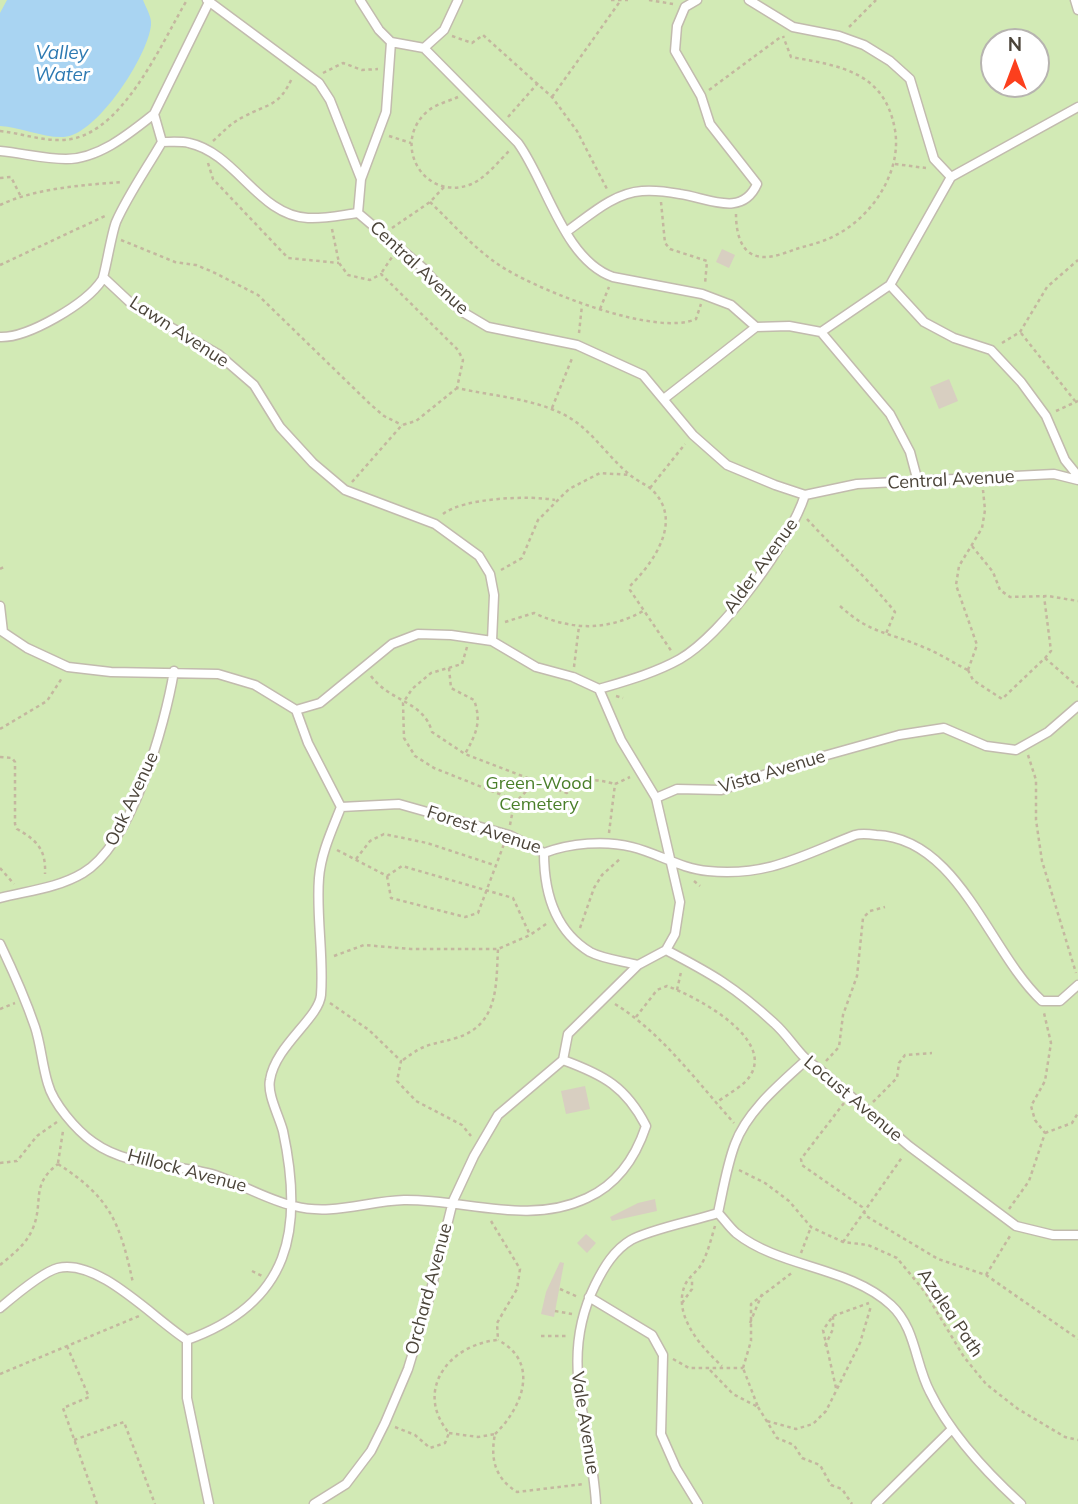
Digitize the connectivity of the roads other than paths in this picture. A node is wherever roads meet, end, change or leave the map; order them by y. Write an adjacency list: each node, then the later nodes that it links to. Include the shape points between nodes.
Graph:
1 (209, 0): 11 (lane); 15 (lane, Central Avenue, via 315,79 330,100)
2 (360, 0): 8 (lane)
3 (458, 0): 9 (lane, via 444,30)
4 (697, 0): 17 (lane, via 685,7 677,26 675,51 701,96 710,124 757,184 752,195 738,204 641,191 614,199)
5 (749, 0): 14 (lane, via 793,27 839,36 890,61 910,79 934,159)
6 (1075, 0): 7 (lane)
7 (1078, 10)
8 (391, 43): 9 (lane); 15 (lane, via 386,112)
9 (425, 48): 17 (lane, via 518,143)
10 (1078, 107): 14 (lane)
11 (154, 114): 12 (lane); 13 (lane, via 131,133 90,155 68,159)
12 (162, 142): 16 (lane, via 190,143 209,152 286,212 307,218); 18 (lane, via 119,216)
13 (0, 151)
14 (951, 177): 19 (lane)
15 (361, 179): 16 (lane, Central Avenue)
16 (358, 213): 23 (lane, Central Avenue, via 399,245 461,311 488,327 577,345 643,375)
17 (566, 232): 20 (lane, via 575,250 598,272 702,294 731,305)
18 (104, 278): 22 (lane, via 59,316 14,336); 29 (lane, Lawn Avenue, via 135,307 218,354 254,385 288,436 345,490 435,524 479,556 490,574 494,596)
19 (890, 285): 21 (lane); 24 (lane, via 924,322 991,350 1046,416)
20 (756, 327): 21 (lane, via 789,326); 23 (lane)
21 (821, 332): 25 (lane, via 890,414 910,452)
22 (0, 337)
23 (665, 398): 26 (lane, Central Avenue, via 693,435 727,465)
24 (1078, 478): 25 (lane, Central Avenue, via 1054,474)
25 (918, 482): 26 (lane, Central Avenue, via 857,484)
26 (806, 495): 31 (lane, Alder Avenue, via 757,579 722,620 677,661)
27 (0, 606): 28 (lane)
28 (2, 633): 30 (lane, via 70,667)
29 (492, 641): 31 (lane, via 536,667); 33 (lane, via 418,634 392,644 320,704)
30 (174, 671): 33 (lane, via 218,674 255,685); 38 (lane, Oak Avenue, via 154,753 116,842 84,873)
31 (599, 690): 34 (lane, via 621,740)
32 (1078, 706): 34 (lane, Vista Avenue, via 1048,732 1016,750 986,746 944,728 808,760 721,790 677,789)
33 (296, 710): 35 (lane)
34 (656, 798): 37 (lane)
35 (341, 807): 36 (lane, Forest Avenue, via 399,804 509,835); 46 (lane, via 319,877 321,997 278,1054 269,1082 283,1131)
36 (544, 853): 37 (lane, Forest Avenue, via 567,844 631,846); 41 (lane, via 549,903 556,916 591,952)
37 (670, 860): 40 (lane, via 680,902 675,934); 42 (lane, Forest Avenue, via 707,871 761,870 809,857 859,834 893,835 937,860 968,896 1024,984 1042,1001 1060,1001)
38 (0, 898)
39 (0, 944): 46 (lane, Hillock Avenue, via 36,1030 48,1087 93,1142 152,1165 211,1174)
40 (666, 950): 41 (lane); 44 (lane, Locust Avenue, via 739,990 778,1026)
41 (638, 965): 43 (lane, via 568,1034)
42 (1078, 985)
43 (563, 1060): 45 (lane, via 498,1115); 45 (lane, via 600,1074 632,1100 646,1126 638,1152 623,1171 588,1198 541,1210 490,1210)
44 (805, 1061): 47 (lane, via 741,1131); 48 (lane, Locust Avenue, via 1016,1226 1053,1235)
45 (453, 1201): 46 (lane, Orchard Avenue, via 402,1200 327,1211); 54 (lane, Orchard Avenue, via 424,1318 385,1423 346,1484)
46 (293, 1206): 51 (lane, via 286,1249 269,1287 213,1331)
47 (718, 1213): 49 (lane, Vale Avenue, via 634,1238 604,1267); 52 (lane, via 736,1233 761,1247 867,1289 893,1307 909,1330 928,1390)
48 (1078, 1235)
49 (589, 1297): 55 (lane, Vale Avenue, via 576,1351); 56 (lane, via 652,1335 663,1355 661,1433)
50 (0, 1308): 51 (lane, via 58,1268 88,1268)
51 (187, 1340): 53 (lane, via 187,1398)
52 (951, 1430): 57 (lane); 58 (lane)
53 (209, 1504)
54 (314, 1504)
55 (596, 1504)
56 (698, 1504)
57 (876, 1504)
58 (1021, 1504)

